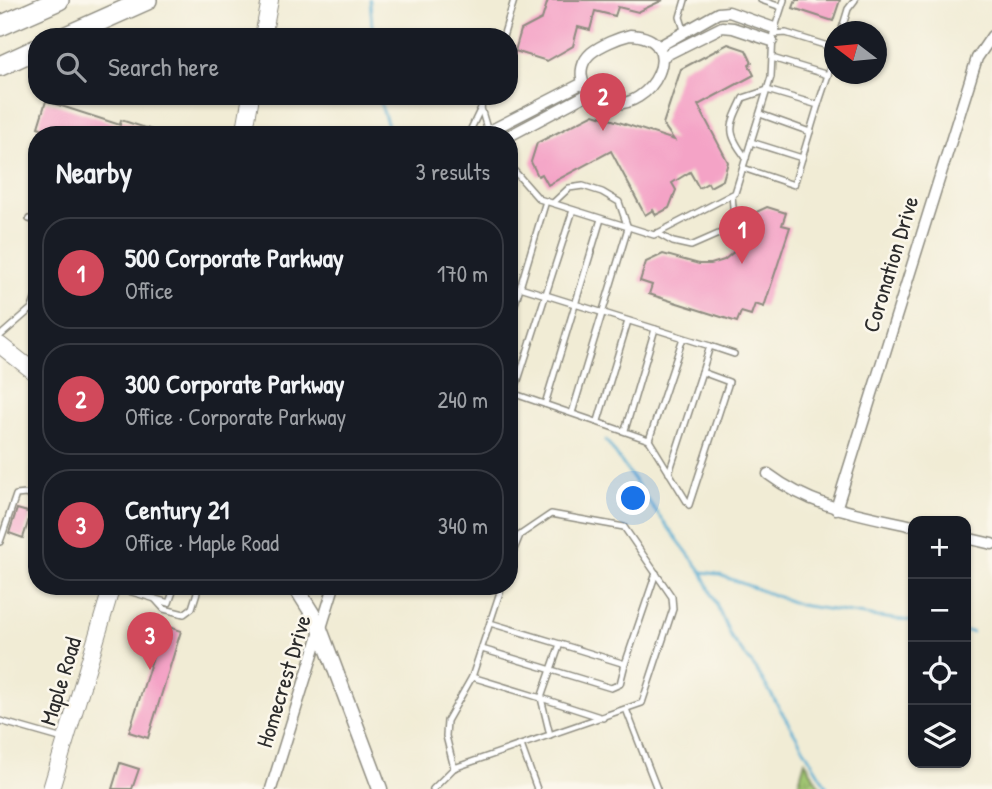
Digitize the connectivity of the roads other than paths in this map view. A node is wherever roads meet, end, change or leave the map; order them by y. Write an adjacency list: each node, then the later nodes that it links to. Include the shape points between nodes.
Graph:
1 (59, 0): 10 (highway)
2 (147, 0): 11 (highway)
3 (270, 0): 12 (main road)
4 (514, 0): 13 (lane)
5 (685, 0): 16 (lane, via 680,17)
6 (761, 0): 8 (lane)
7 (855, 0): 9 (lane)
8 (783, 3): 14 (lane)
9 (844, 21)
10 (0, 26)
11 (84, 28)
12 (265, 28)
13 (506, 28)
14 (773, 34): 16 (street, via 729,12 719,13); 17 (lane, via 786,33); 20 (lane)
15 (992, 36): 74 (street, Coronation Drive, via 977,58)
16 (687, 37): 18 (street)
17 (824, 46)
18 (660, 52): 23 (street, via 649,38 622,37 591,54); 26 (street, via 662,68 654,85 626,102 605,103)
19 (28, 53): 21 (highway)
20 (772, 58): 22 (lane); 25 (lane)
21 (0, 66)
22 (824, 74)
23 (583, 83): 26 (street); 35 (street)
24 (825, 84): 29 (lane)
25 (767, 90): 29 (lane); 31 (lane); 39 (lane, via 743,98 730,130 732,141)
26 (588, 94): 36 (street)
27 (249, 105): 32 (main road)
28 (482, 105): 30 (lane)
29 (818, 105): 37 (lane)
30 (481, 108): 33 (lane); 34 (lane)
31 (760, 114): 37 (lane); 38 (lane)
32 (246, 126)
33 (472, 126)
34 (484, 126)
35 (501, 126)
36 (518, 131)
37 (810, 132): 40 (lane)
38 (751, 142): 39 (lane); 40 (lane)
39 (746, 158): 41 (lane)
40 (802, 158): 41 (lane, via 794,185)
41 (743, 168): 43 (lane)
42 (518, 176): 44 (lane, via 533,195)
43 (732, 195): 48 (lane); 48 (lane, via 734,219 723,232 691,246)
44 (550, 202): 45 (lane); 47 (lane, via 569,188 583,186 602,192 619,202); 49 (lane)
45 (573, 210): 46 (lane); 51 (lane)
46 (601, 219): 47 (lane); 52 (lane)
47 (628, 228): 48 (lane); 54 (lane)
48 (657, 233)
49 (520, 287): 50 (lane); 51 (lane)
50 (518, 294)
51 (546, 295): 52 (lane); 64 (lane)
52 (575, 304): 54 (lane); 66 (lane)
53 (28, 312): 57 (lane)
54 (601, 313): 55 (lane); 67 (lane)
55 (628, 321): 56 (lane); 68 (lane)
56 (655, 329): 58 (lane); 69 (lane)
57 (0, 336)
58 (683, 338): 60 (lane); 70 (lane)
59 (0, 345): 62 (main road)
60 (710, 346): 61 (lane); 63 (lane)
61 (734, 354)
62 (28, 367)
63 (702, 372): 71 (lane); 71 (lane, via 729,382 689,505)
64 (518, 376)
65 (518, 395): 66 (lane)
66 (545, 404): 67 (lane)
67 (572, 413): 68 (lane)
68 (598, 421): 69 (lane)
69 (625, 430): 70 (lane)
70 (649, 440): 71 (lane)
71 (669, 473)
72 (768, 474): 74 (street, via 800,495)
73 (28, 495): 78 (lane, via 16,495)
74 (836, 509): 75 (street)
75 (908, 525)
76 (971, 539): 79 (street)
77 (518, 540): 80 (lane, via 551,514 624,527)
78 (0, 542)
79 (992, 544)
80 (656, 573): 93 (lane); 97 (lane, via 672,597 673,609 642,704)
81 (109, 595): 101 (main road, Maple Road)
82 (142, 595): 88 (lane)
83 (172, 595): 88 (lane, via 169,603)
84 (196, 595): 88 (lane, via 192,608 184,614 164,609)
85 (300, 595): 90 (street)
86 (331, 595): 90 (street, Homecrest Drive)
87 (499, 595): 89 (lane)
88 (155, 599)
89 (490, 623): 91 (lane); 92 (lane)
90 (321, 631): 105 (street, Homecrest Drive); 106 (street)
91 (560, 644): 93 (lane); 94 (lane)
92 (481, 649): 94 (lane); 95 (lane)
93 (625, 664): 94 (lane, via 620,684 611,688)
94 (551, 671): 96 (lane)
95 (472, 677): 96 (lane); 103 (lane, via 447,721)
96 (541, 698): 98 (lane); 100 (lane)
97 (626, 709): 98 (lane); 109 (lane)
98 (603, 718): 100 (lane)
99 (0, 721): 101 (lane)
100 (550, 735): 102 (lane)
101 (66, 740): 104 (main road, Maple Road)
102 (522, 745): 103 (lane); 108 (lane)
103 (454, 768): 107 (lane)
104 (51, 789)
105 (271, 789)
106 (380, 789)
107 (433, 789)
108 (537, 789)
109 (657, 789)

